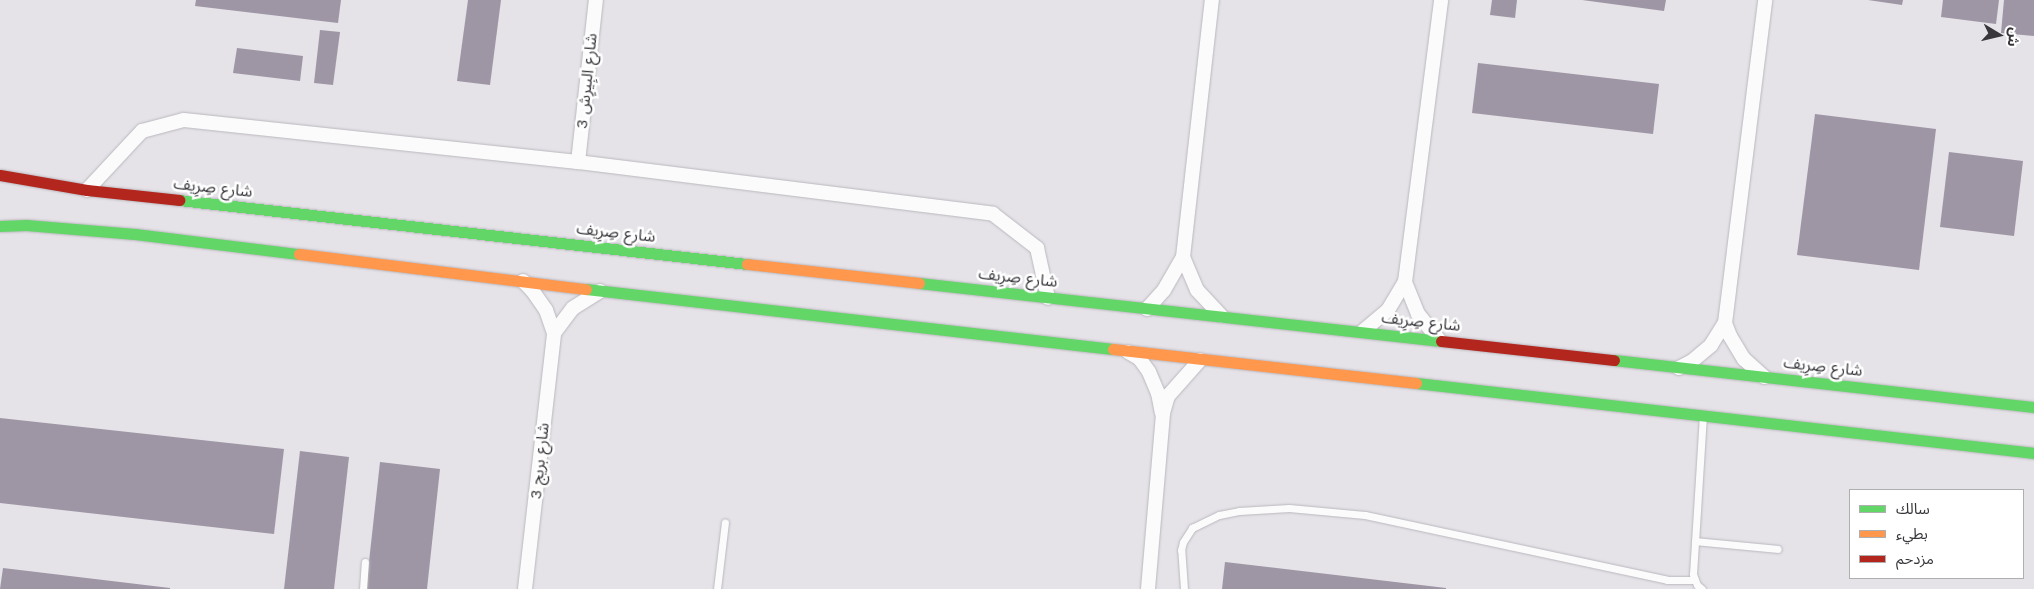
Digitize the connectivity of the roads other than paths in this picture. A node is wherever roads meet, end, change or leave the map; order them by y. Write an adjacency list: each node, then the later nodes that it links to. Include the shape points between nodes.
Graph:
1 (596, 0): 5 (street, شارع البِيرِش 3)
2 (1212, 0): 9 (street)
3 (1440, 0): 11 (street)
4 (1765, 0): 16 (street)
5 (578, 162): 7 (street, via 184,120 142,131); 13 (street, via 993,214 1037,248)
6 (0, 175): 7 (main road, شارع صِرِيف)
7 (87, 190): 13 (main road, شارع صِرِيف)
8 (0, 226): 10 (main road, via 26,225 135,234)
9 (1184, 257): 14 (street, via 1164,290); 15 (street, via 1197,290)
10 (523, 281): 12 (main road); 18 (street, شارع بريج 3, via 546,310)
11 (1405, 282): 17 (street, via 1388,310); 19 (street, via 1418,314)
12 (600, 291): 18 (street, via 573,308); 20 (main road)
13 (1048, 298): 14 (main road, شارع صِرِيف)
14 (1147, 309): 15 (main road, شارع صِرِيف)
15 (1221, 316): 17 (main road, شارع صِرِيف)
16 (1725, 323): 22 (street, via 1711,345); 23 (street, via 1740,353)
17 (1363, 332): 19 (main road, شارع صِرِيف)
18 (554, 333): 34 (street, شارع بريج 3)
19 (1439, 340): 22 (main road, شارع صِرِيف)
20 (1128, 352): 21 (main road); 25 (street, via 1139,358 1149,372)
21 (1200, 360): 25 (street, via 1168,396); 26 (main road)
22 (1679, 368): 23 (main road, شارع صِرِيف)
23 (1764, 377): 24 (main road, شارع صِرِيف)
24 (2034, 407)
25 (1163, 414): 36 (street)
26 (1703, 416): 27 (main road); 29 (lane)
27 (2034, 454)
28 (725, 522): 35 (lane)
29 (1695, 541): 30 (lane); 32 (lane)
30 (1778, 549)
31 (365, 562): 33 (lane)
32 (1694, 580): 37 (lane, via 1667,580 1365,515 1281,508 1219,515 1192,528 1181,550); 38 (lane)
33 (363, 589)
34 (525, 589)
35 (717, 589)
36 (1148, 589)
37 (1184, 589)
38 (1702, 589)

